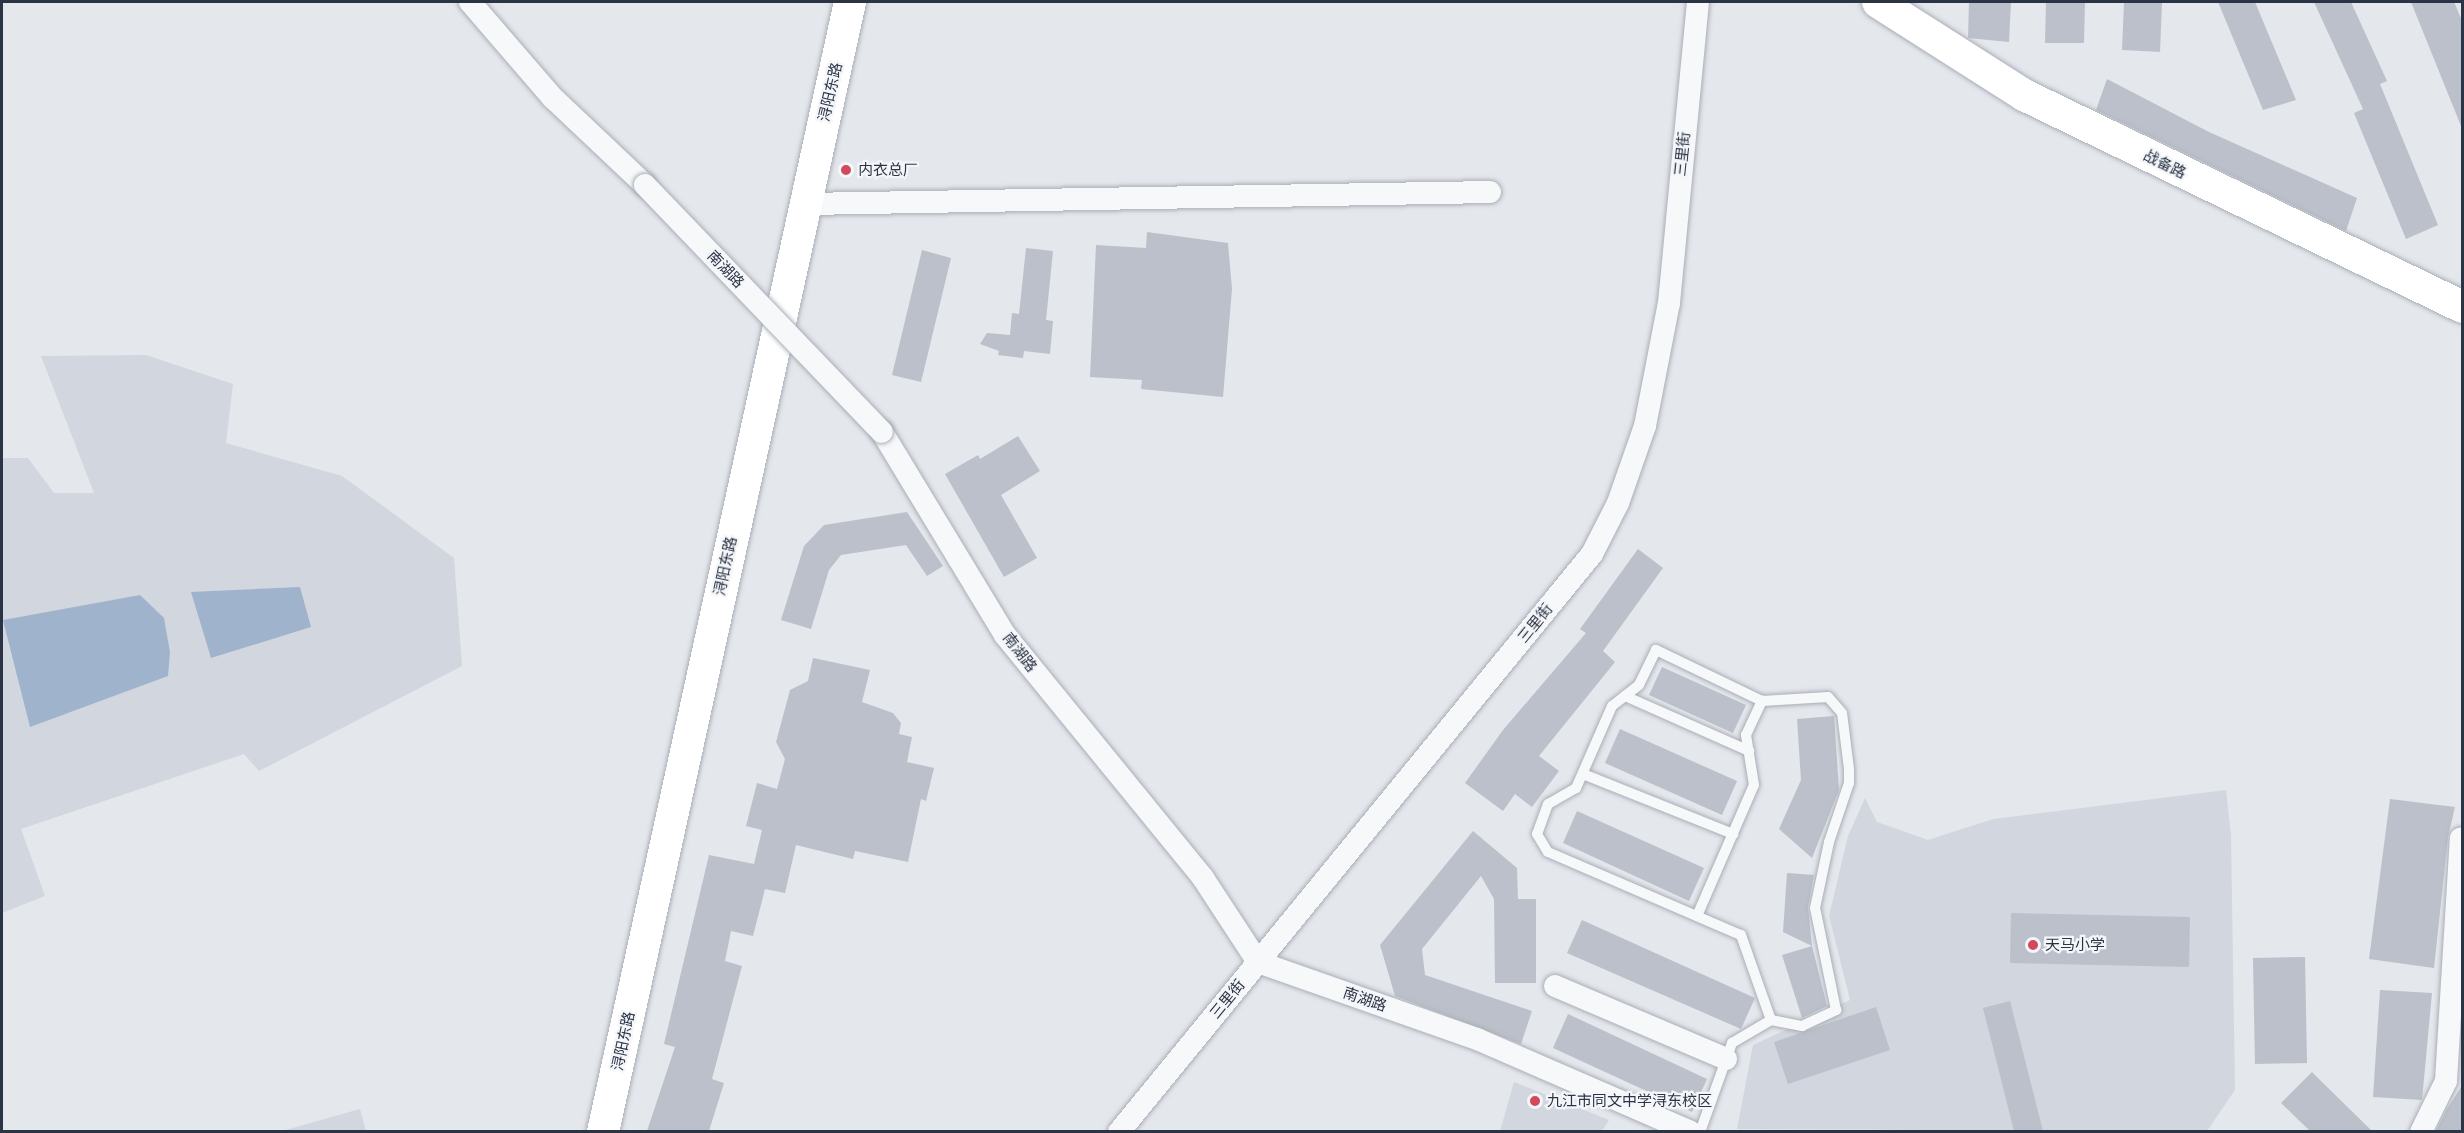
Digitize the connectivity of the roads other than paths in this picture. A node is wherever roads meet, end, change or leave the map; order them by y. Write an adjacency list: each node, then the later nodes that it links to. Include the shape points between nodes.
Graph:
1 (470, 2): 15 (street, 南湖路, bridge, via 553,98 645,185 882,432 1005,635 1203,878)
2 (850, 2): 6 (main road, 浔阳东路)
3 (1698, 2): 15 (street, 三里街, via 1669,303 1645,426 1618,503 1592,554)
4 (1878, 2): 7 (main road, 战备路, via 2024,94)
5 (1490, 192): 6 (street)
6 (805, 204): 19 (main road, 浔阳东路)
7 (2463, 307)
8 (1624, 696): 9 (lane, via 1639,685 1656,650); 10 (lane); 11 (lane, via 1612,706)
9 (1762, 701): 10 (lane, via 1746,735); 17 (lane, via 1828,697 1842,712 1849,769 1849,783 1829,842 1815,908 1836,1011 1802,1026)
10 (1749, 751): 12 (lane, via 1754,785)
11 (1582, 774): 12 (lane); 14 (lane, via 1576,788 1548,804 1537,834 1548,852)
12 (1733, 834): 14 (lane)
13 (2461, 838): 23 (street, via 2446,1081)
14 (1697, 916): 17 (lane, via 1741,935)
15 (1258, 962): 20 (street, 三里街); 21 (street, 南湖路, via 1477,1039)
16 (1555, 986): 18 (street)
17 (1771, 1020): 18 (lane, via 1732,1043)
18 (1726, 1059): 22 (lane)
19 (603, 1131)
20 (1119, 1131)
21 (1691, 1131)
22 (1700, 1131)
23 (2421, 1131)

